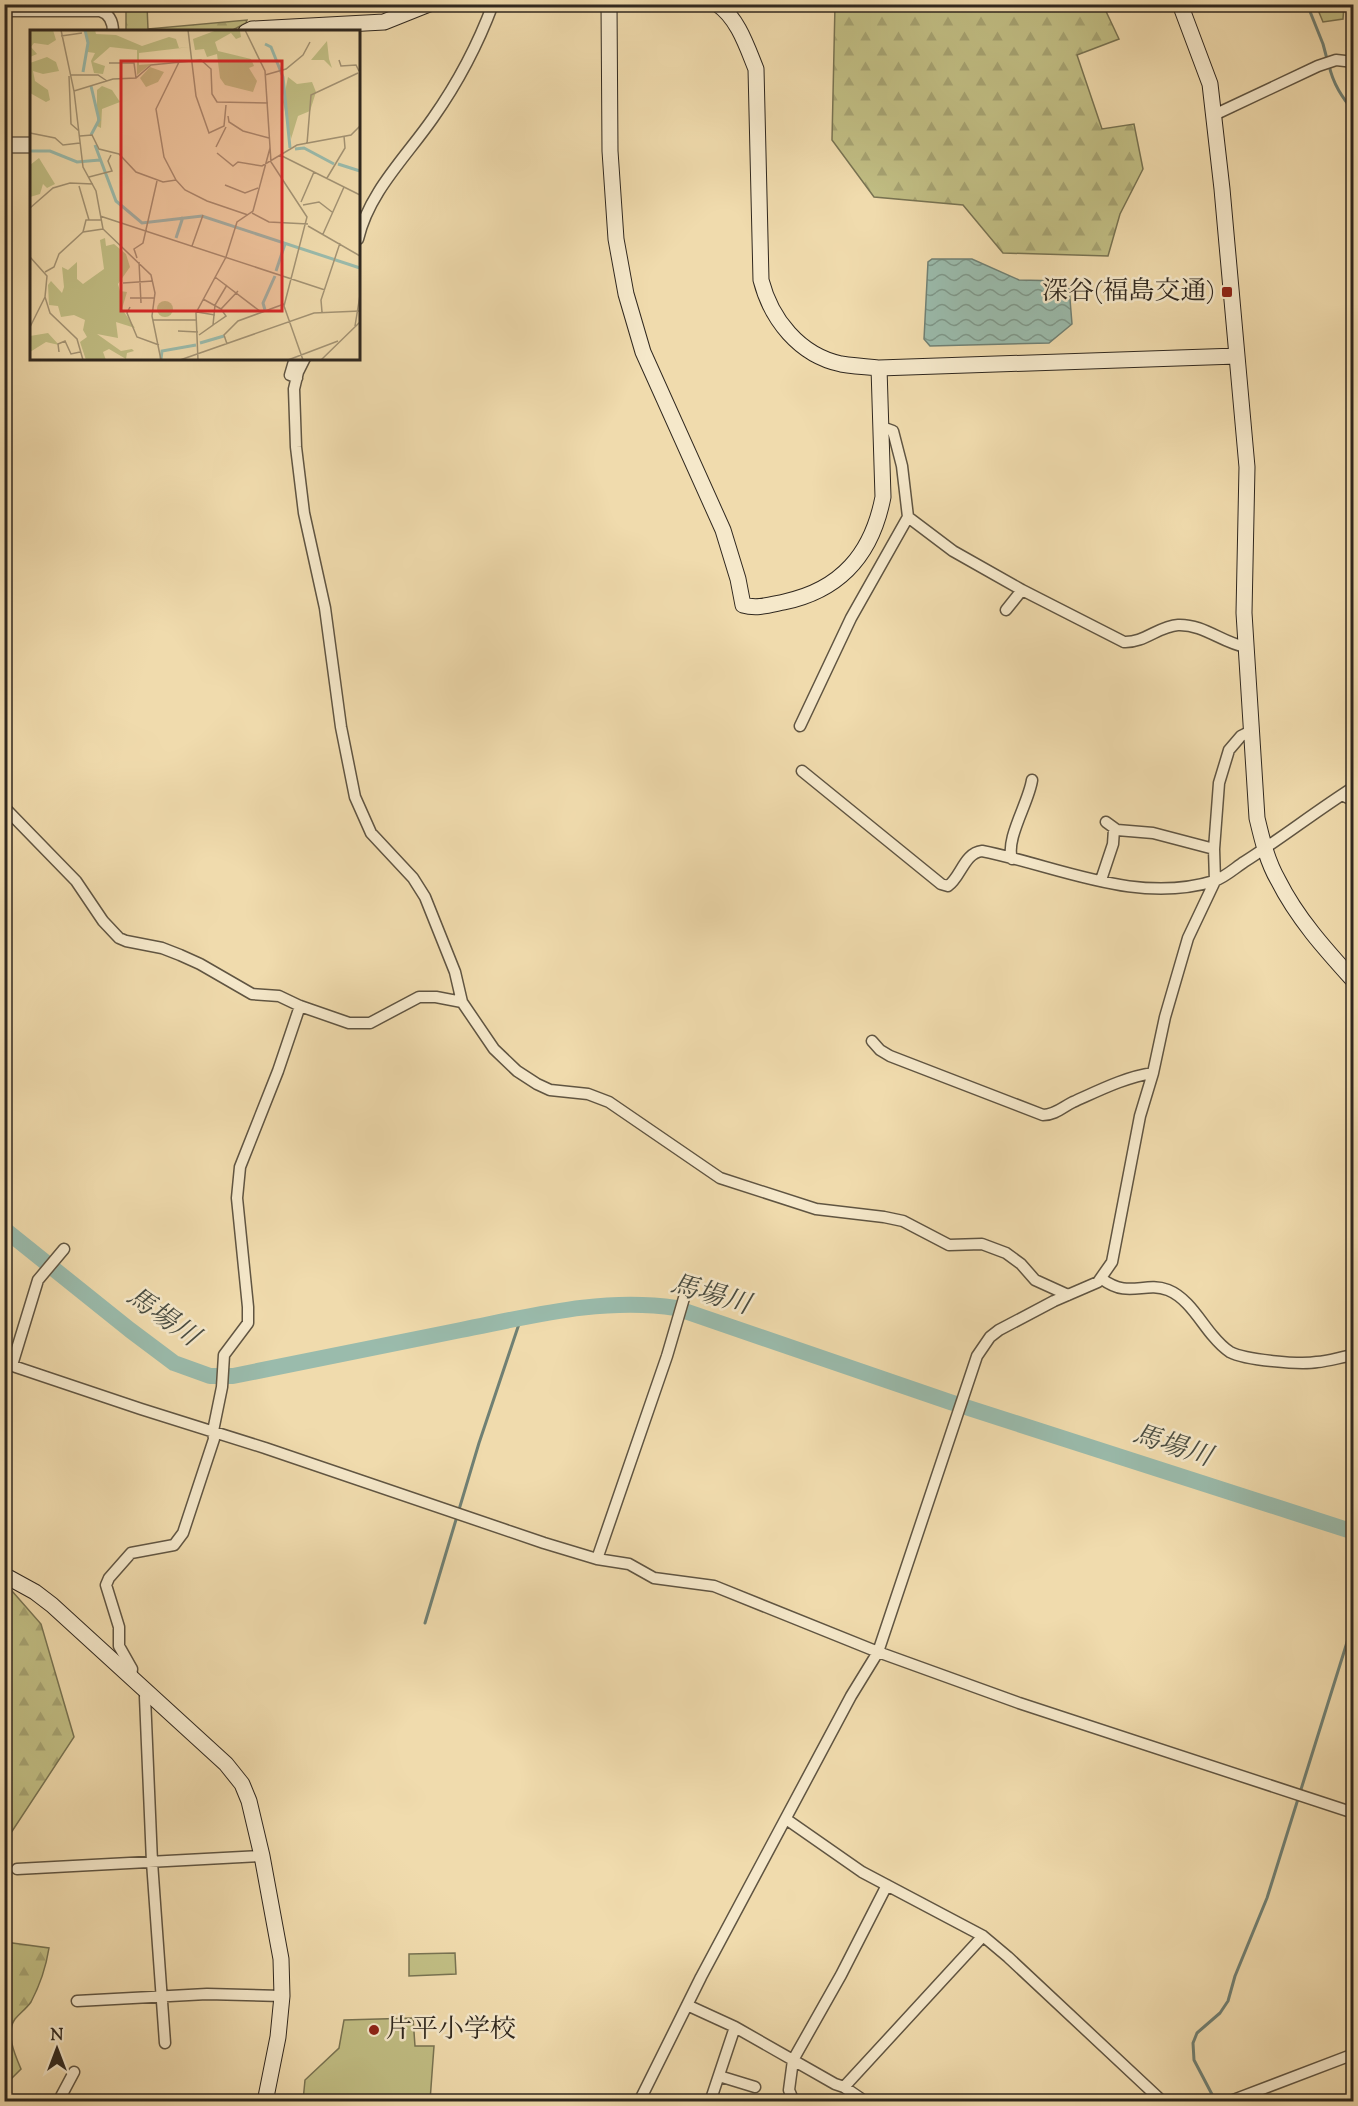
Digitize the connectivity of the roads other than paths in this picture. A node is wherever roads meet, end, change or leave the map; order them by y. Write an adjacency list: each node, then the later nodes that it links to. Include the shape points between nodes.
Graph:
1 (429, 4): 8 (street, via 384,22)
2 (493, 4): 13 (street, via 477,47 453,90 374,198)
3 (609, 4): 19 (street, via 610,151 616,239 626,294 643,352 723,530 743,605 754,608 803,598 830,586 851,568 868,546 880,515)
4 (717, 4): 17 (street, via 744,38 756,69 761,280 766,300 777,320 803,348 839,363)
5 (1180, 4): 10 (street, via 1209,84)
6 (4, 11): 7 (street, via 100,11 107,14)
7 (113, 30)
8 (250, 30)
9 (1353, 62): 10 (street, via 1336,60 1318,66)
10 (1214, 115): 14 (street)
11 (4, 145): 12 (street)
12 (30, 145)
13 (360, 231)
14 (1237, 357): 17 (street); 23 (street, via 1247,467)
15 (294, 360): 18 (street, via 290,375)
16 (304, 360): 18 (street)
17 (879, 368): 19 (street)
18 (297, 378): 38 (street, via 293,405 300,488 325,608 341,727 358,806 377,841 413,878 425,897 455,972)
19 (882, 427): 20 (street, via 892,431 902,466)
20 (908, 517): 21 (street, via 953,550); 24 (street, via 851,618)
21 (1022, 590): 22 (street); 23 (street, via 1124,642 1138,641 1177,625 1194,626)
22 (1006, 610)
23 (1246, 647): 25 (street)
24 (800, 726)
25 (1251, 731): 32 (street, via 1241,736 1226,759 1217,793); 33 (street, via 1256,810)
26 (802, 771): 34 (street, via 944,885 950,885 978,852)
27 (1032, 780): 34 (street, via 1012,840)
28 (1353, 787): 29 (street)
29 (1342, 795): 30 (street); 33 (street)
30 (1353, 801)
31 (4, 807): 39 (street, via 76,880 98,916 119,938 162,948 200,964 252,994 279,996)
32 (1214, 849): 35 (street, via 1110,825 1113,844); 36 (street)
33 (1265, 849): 36 (street); 37 (street, via 1276,878 1300,918)
34 (1012, 859): 35 (street)
35 (1101, 880): 36 (street, via 1159,890)
36 (1215, 881): 41 (street, via 1188,938)
37 (1353, 981)
38 (462, 1002): 39 (street, via 419,998 370,1023 340,1021); 44 (street, via 494,1049 517,1071 550,1090 588,1094 609,1102 720,1178 816,1209 903,1221 949,1245 982,1244 1006,1253 1035,1280)
39 (300, 1006): 48 (street, via 240,1167 237,1198 249,1315 223,1365)
40 (872, 1041): 41 (street, via 890,1056 1043,1115)
41 (1153, 1072): 43 (street, via 1140,1116 1115,1253)
42 (64, 1249): 47 (street, via 38,1280)
43 (1102, 1279): 44 (street); 46 (street, via 1119,1289 1171,1292 1233,1353 1302,1363)
44 (1068, 1295): 51 (street, via 990,1337 976,1356)
45 (684, 1298): 49 (street, via 668,1356)
46 (1353, 1355)
47 (8, 1364): 48 (street)
48 (213, 1431): 49 (street); 52 (street, via 214,1439 181,1539 174,1545 131,1552 109,1578 107,1591 116,1611 119,1646 132,1670)
49 (597, 1559): 51 (street, via 629,1564 664,1581 714,1586)
50 (4, 1575): 52 (street, via 52,1605)
51 (879, 1652): 54 (street); 55 (street, via 851,1696)
52 (131, 1677): 53 (street)
53 (147, 1690): 56 (street, via 242,1784); 57 (street)
54 (1353, 1813)
55 (786, 1819): 59 (street); 64 (street)
56 (262, 1856): 57 (street); 62 (street, via 281,1959)
57 (152, 1862): 58 (street); 61 (street)
58 (17, 1869)
59 (887, 1885): 60 (street); 68 (street)
60 (983, 1936): 72 (street); 79 (street)
61 (162, 1995): 62 (street); 63 (street); 66 (street)
62 (282, 1996): 74 (street)
63 (76, 2001)
64 (687, 2005): 65 (street); 75 (street)
65 (735, 2027): 68 (street); 70 (street)
66 (165, 2043)
67 (1353, 2054): 80 (street)
68 (793, 2060): 72 (street); 77 (street, via 789,2090)
69 (74, 2072): 73 (street)
70 (719, 2076): 71 (street); 76 (street)
71 (755, 2087)
72 (844, 2087): 78 (street)
73 (58, 2102)
74 (265, 2102)
75 (639, 2102)
76 (710, 2102)
77 (794, 2102)
78 (866, 2102)
79 (1163, 2102)
80 (1228, 2102)

